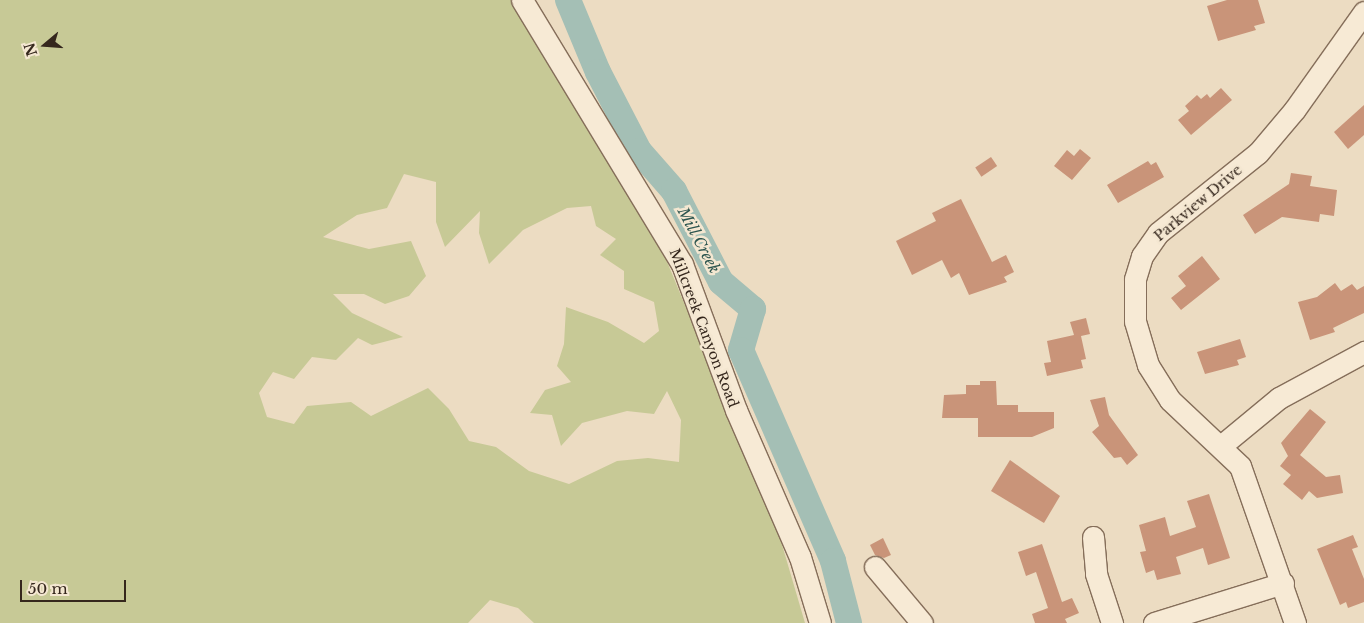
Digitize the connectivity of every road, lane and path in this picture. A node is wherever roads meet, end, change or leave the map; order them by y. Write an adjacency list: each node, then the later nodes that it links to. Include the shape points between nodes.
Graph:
1 (522, 0): 8 (street, Millcreek Canyon Road, via 682,264 736,410 800,557)
2 (1364, 12): 4 (street, Parkview Drive, via 1295,108 1258,153 1158,233 1142,256 1135,279 1135,321 1148,365 1170,400)
3 (1364, 352): 4 (street, via 1279,398)
4 (1222, 445): 7 (street, Parkview Drive, via 1240,466 1249,486)
5 (1094, 537): 10 (street, via 1094,568)
6 (875, 567): 9 (street)
7 (1282, 584): 11 (street); 12 (street, Parkview Drive)
8 (820, 623)
9 (922, 623)
10 (1112, 623)
11 (1154, 623)
12 (1295, 623)

